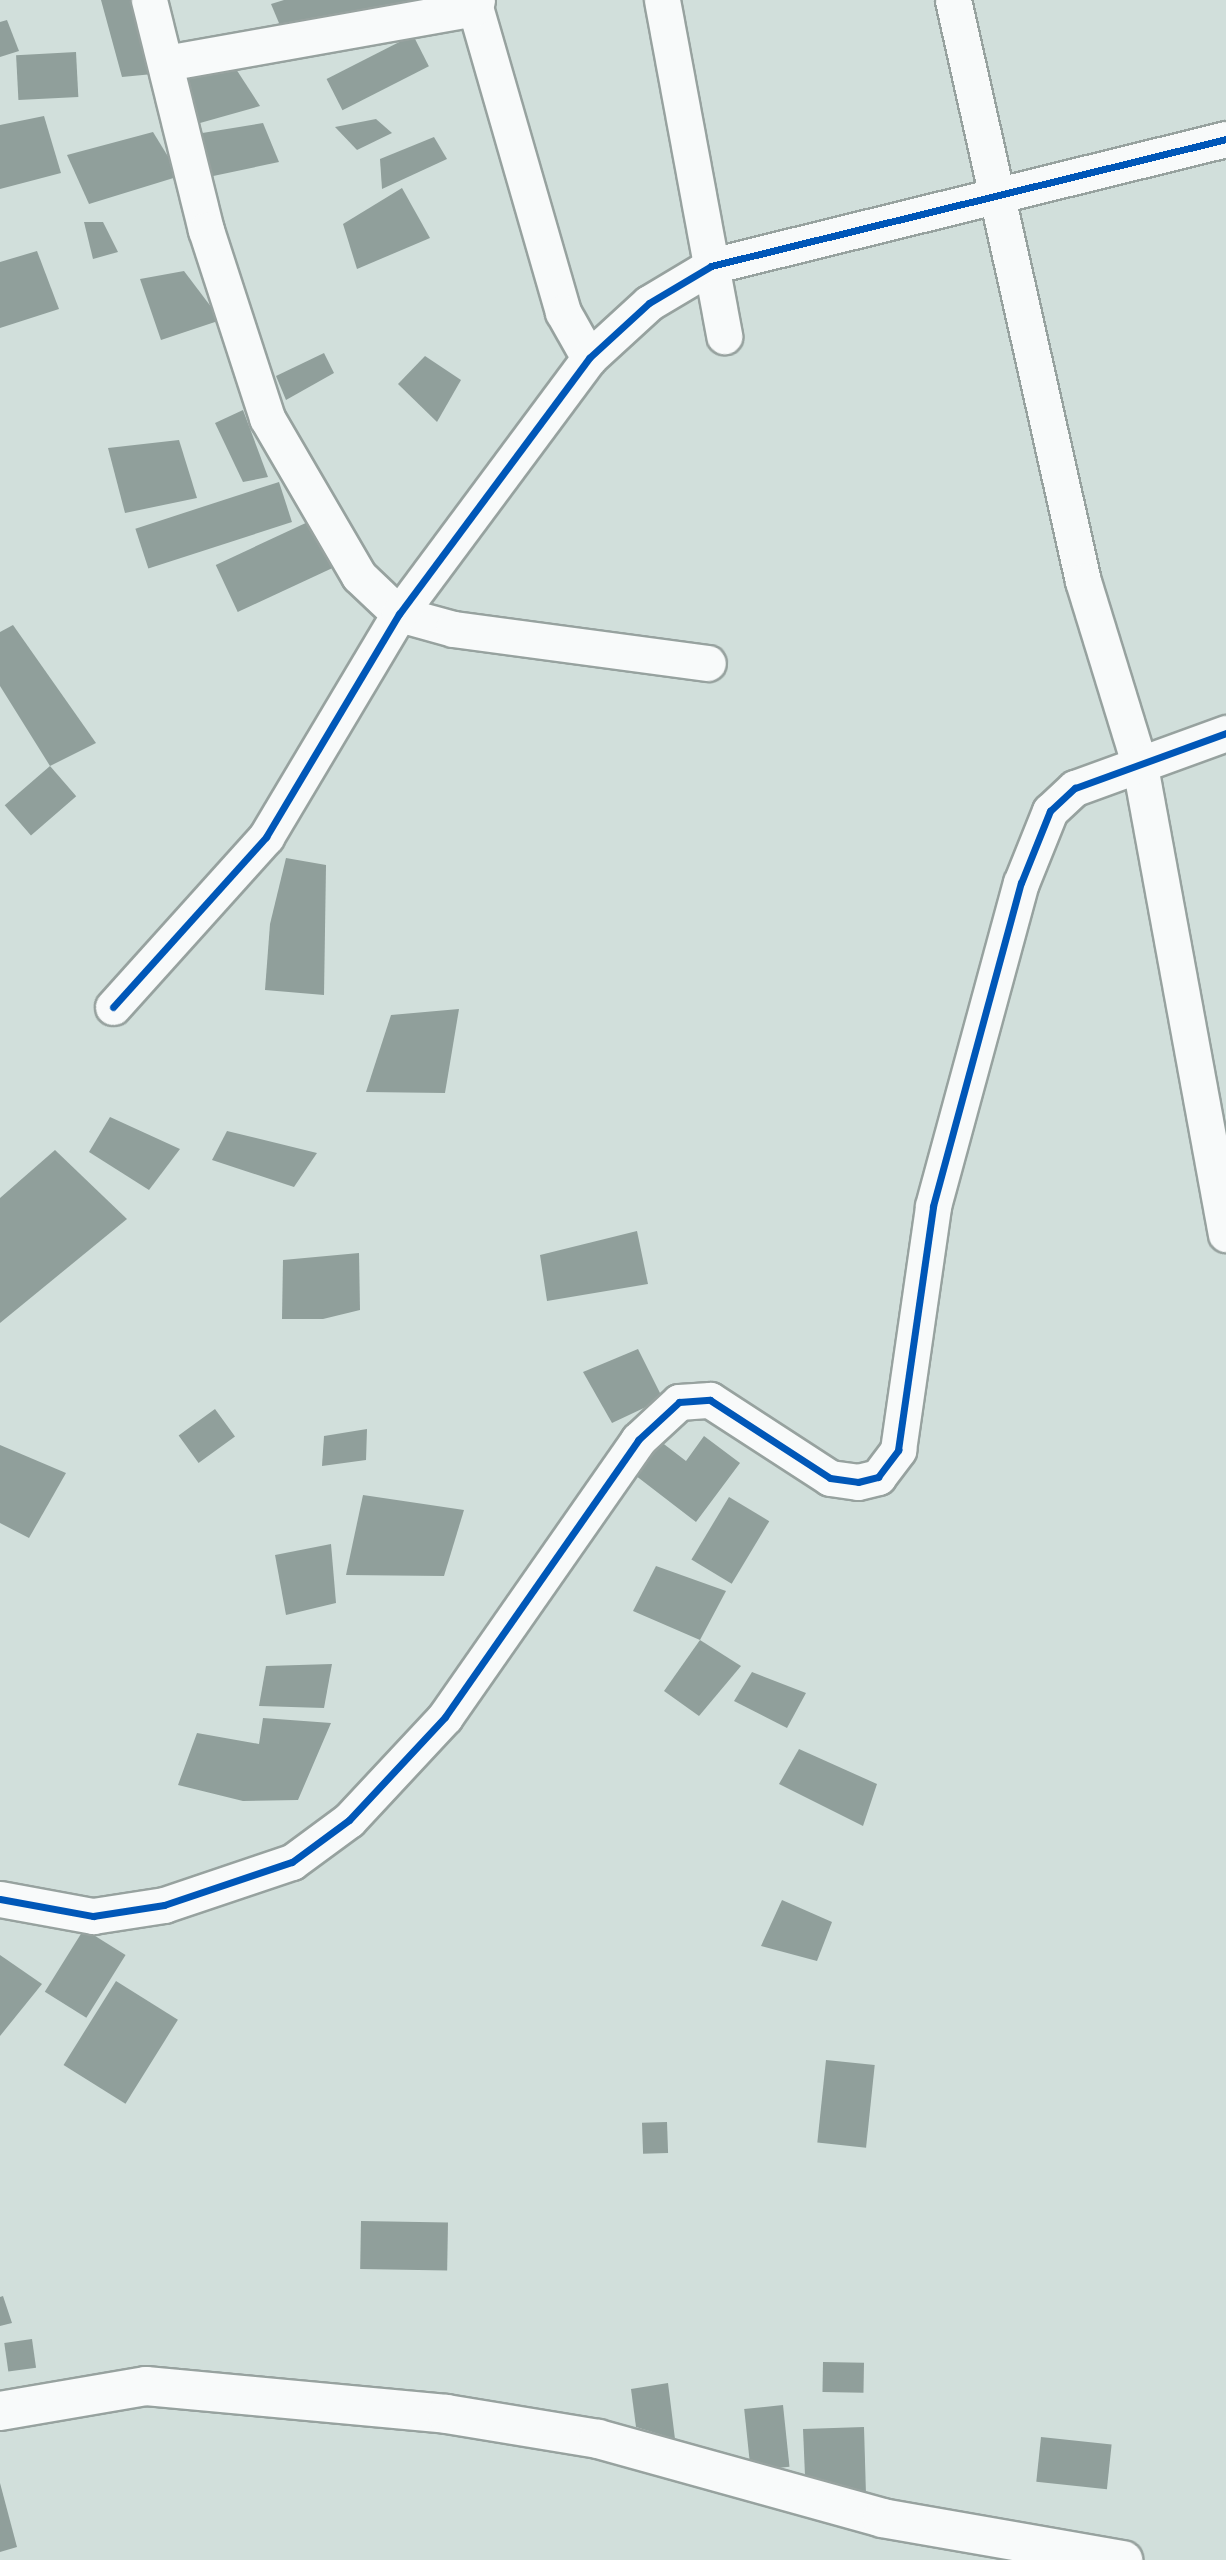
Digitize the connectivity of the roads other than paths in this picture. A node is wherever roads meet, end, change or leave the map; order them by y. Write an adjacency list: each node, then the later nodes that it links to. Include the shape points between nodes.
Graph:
1 (149, 0): 5 (street)
2 (662, 0): 8 (street)
3 (953, 0): 7 (street)
4 (475, 3): 5 (street); 10 (street, via 563,312)
5 (166, 64): 11 (street, via 206,230 267,418 359,576)
6 (1226, 139): 7 (street)
7 (996, 196): 8 (street); 14 (street, via 1083,581)
8 (711, 266): 9 (street); 10 (street, via 649,303)
9 (724, 336)
10 (589, 358): 11 (street)
11 (398, 614): 12 (street, via 541,645); 15 (street, via 266,836)
12 (708, 663)
13 (1226, 733): 14 (street)
14 (1140, 766): 16 (street); 17 (street, via 1075,788 1050,811 1021,883 933,1206 898,1450 878,1477 858,1482 830,1478 710,1400 679,1402 638,1440 445,1717 349,1820 311,1848 247,1880 152,1907 93,1916)
15 (113, 1007)
16 (1226, 1234)
17 (0, 1899)
18 (0, 2411): 19 (street, via 146,2386 447,2414 598,2439 882,2518)
19 (1123, 2560)

